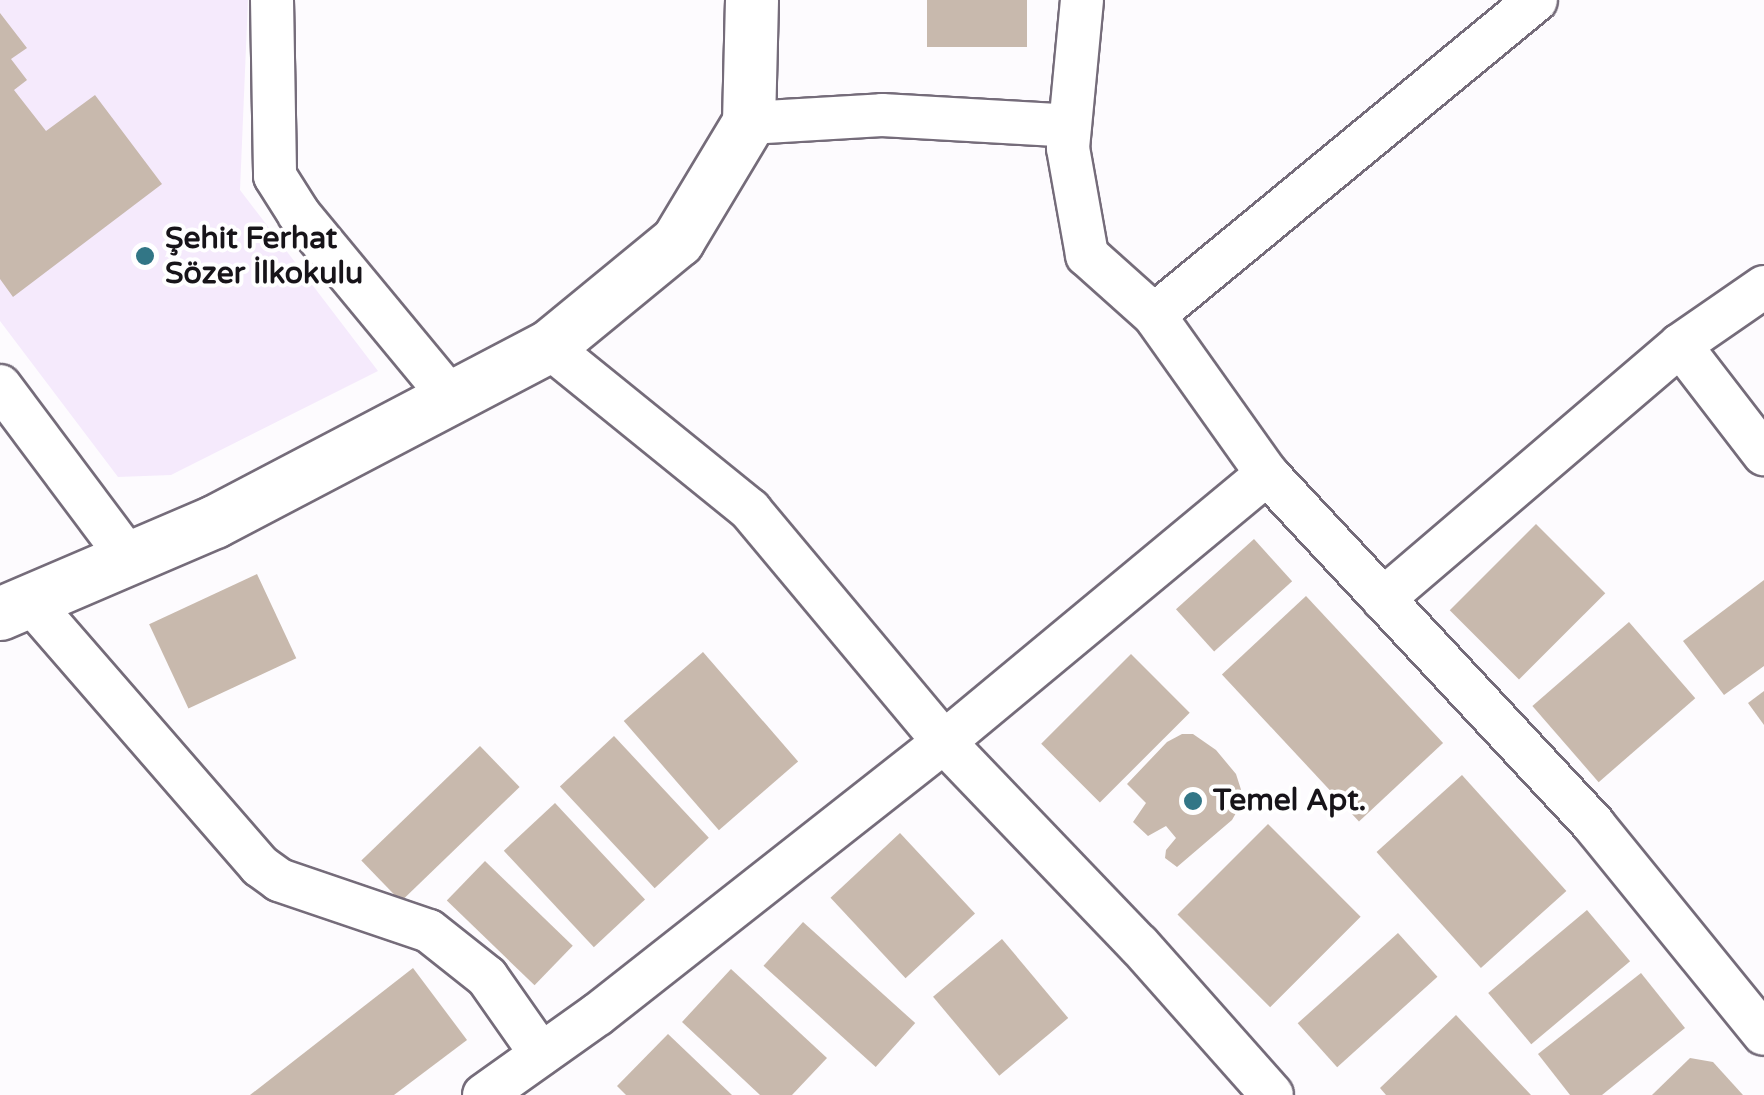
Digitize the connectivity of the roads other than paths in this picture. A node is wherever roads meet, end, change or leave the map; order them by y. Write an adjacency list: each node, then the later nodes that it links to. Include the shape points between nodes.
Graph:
1 (272, 0): 12 (street, via 275,176)
2 (752, 0): 5 (street)
3 (1082, 0): 6 (street)
4 (1536, 0): 8 (street)
5 (749, 123): 6 (street, via 882,115); 10 (street, via 678,241)
6 (1070, 126): 8 (street, via 1086,255)
7 (1764, 287): 9 (street)
8 (1154, 315): 14 (street)
9 (1680, 345): 13 (street); 16 (street)
10 (549, 347): 12 (street); 18 (street, via 750,510)
11 (0, 386): 15 (street)
12 (451, 398): 15 (street, via 215,522)
13 (1764, 454)
14 (1267, 474): 16 (street); 18 (street)
15 (128, 558): 17 (street)
16 (1383, 599): 19 (street, via 1594,826)
17 (14, 606): 20 (street, via 260,866 279,880 429,931 487,977)
18 (944, 742): 20 (street); 21 (street, via 1139,945)
19 (1764, 1034)
20 (541, 1054): 22 (street)
21 (1262, 1092)
22 (484, 1095)

